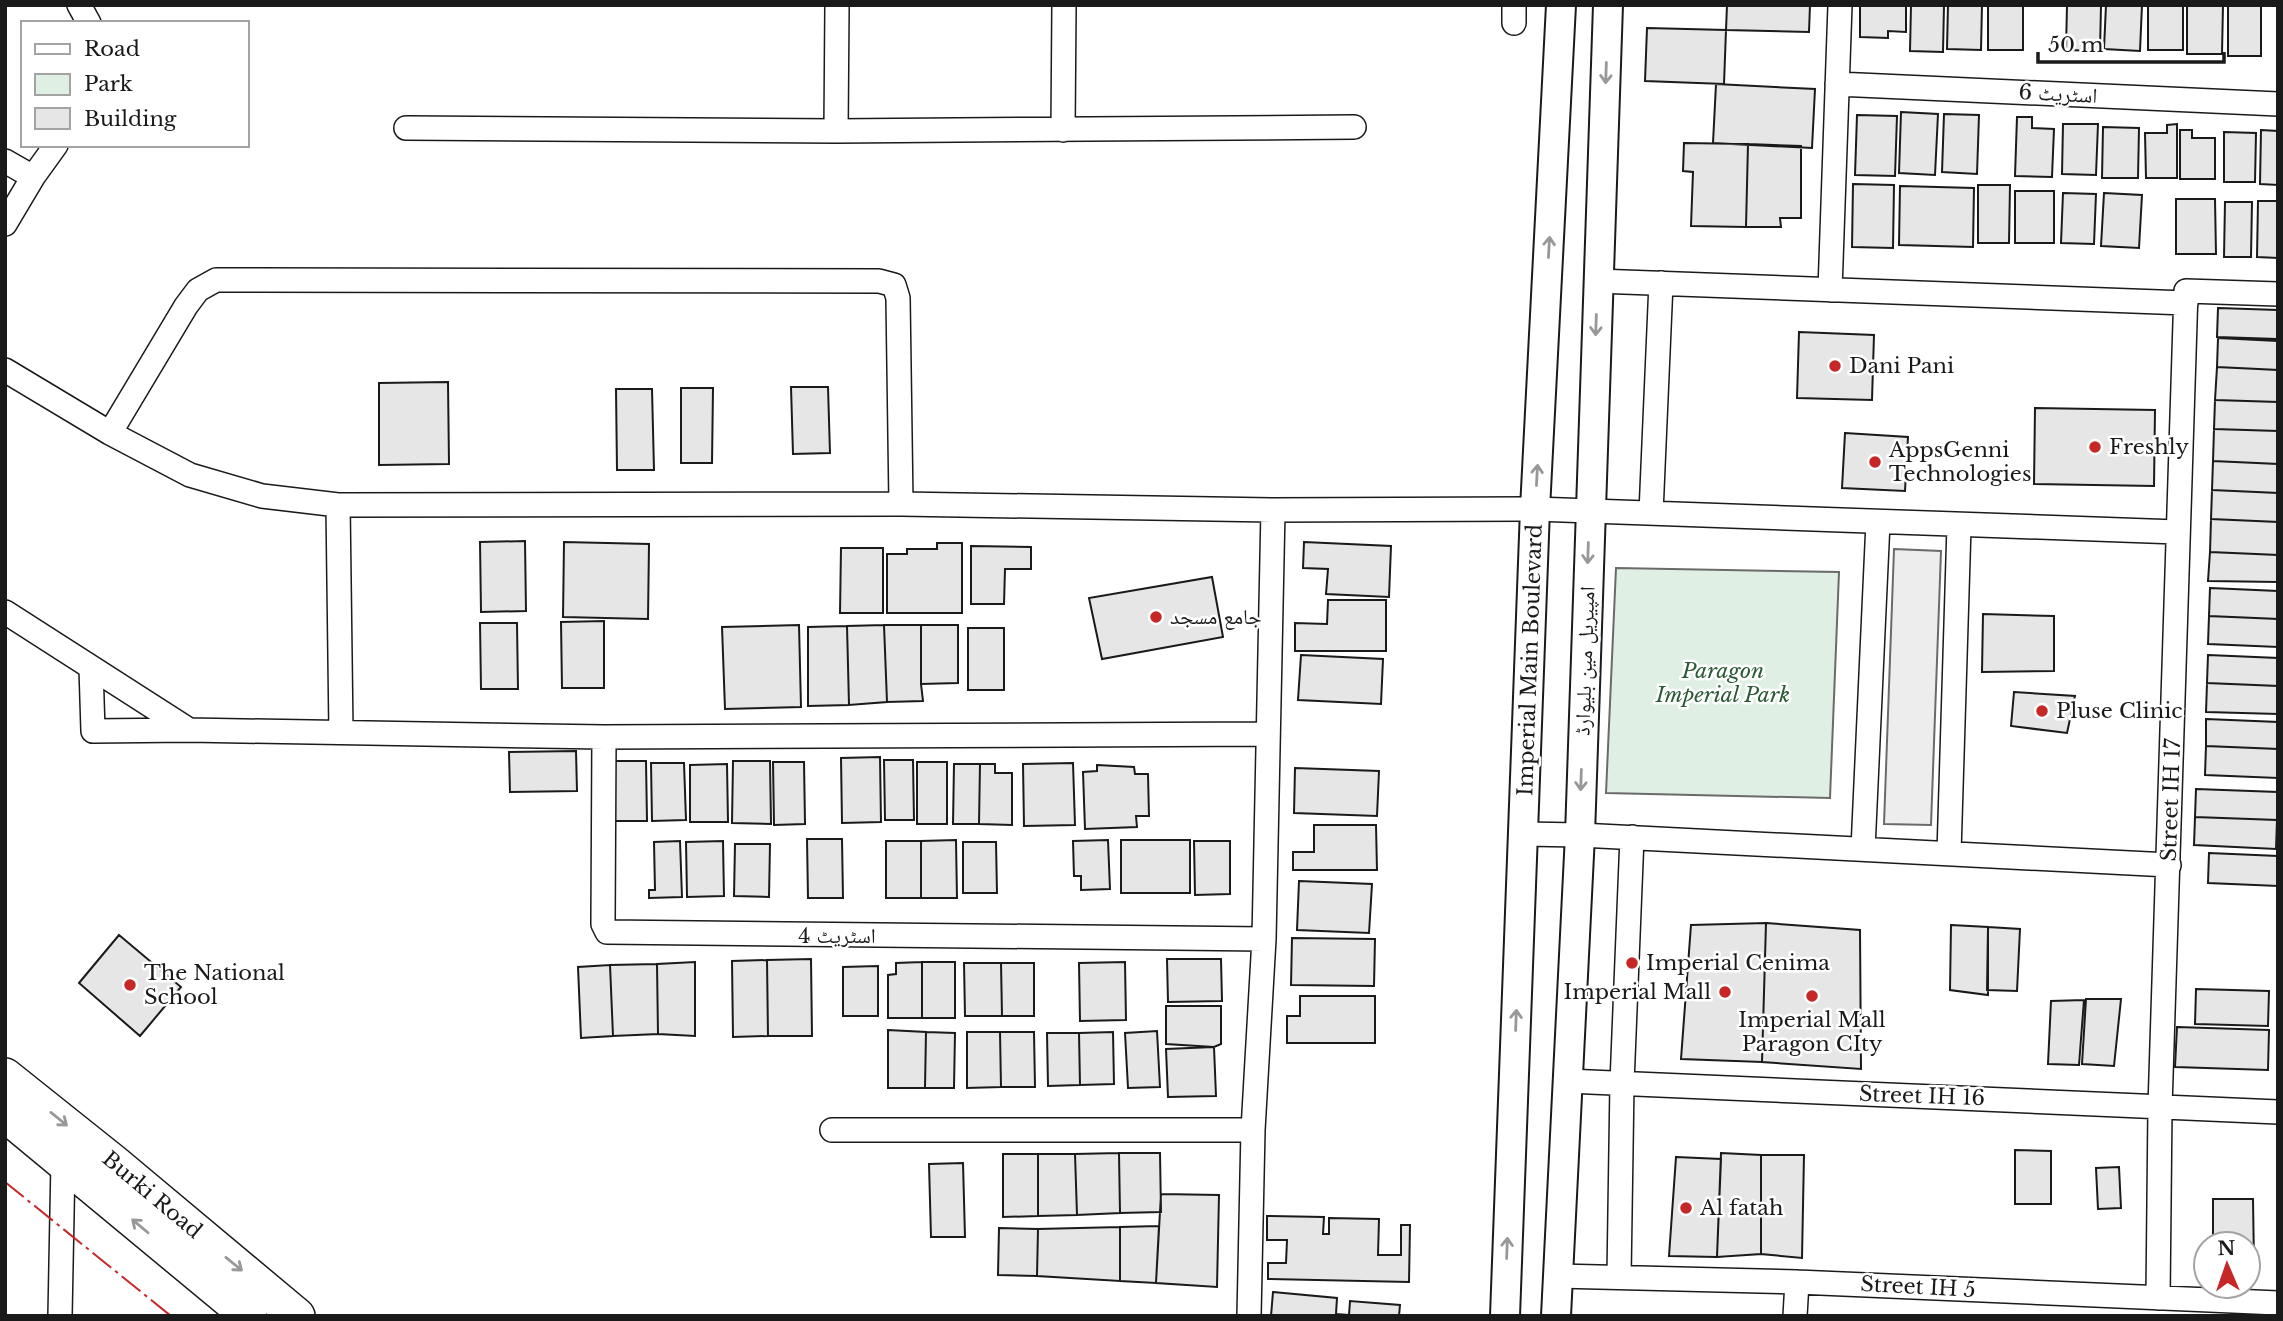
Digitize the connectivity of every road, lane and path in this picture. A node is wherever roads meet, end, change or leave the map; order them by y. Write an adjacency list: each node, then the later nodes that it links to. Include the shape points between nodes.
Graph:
1 (79, 5): 7 (street)
2 (837, 5): 13 (street)
3 (1064, 5): 12 (street)
4 (1561, 5): 27 (street, Imperial Main Boulevard, one-way to 4)
5 (1608, 5): 18 (street, امپیریل مین بلیوارڈ, one-way to 18)
6 (1840, 5): 8 (street)
7 (88, 21)
8 (1837, 84): 9 (street, اسٹریٹ 6); 20 (street)
9 (2278, 104)
10 (1354, 127): 12 (street)
11 (406, 128): 13 (street)
12 (1063, 130): 13 (street)
13 (836, 131)
14 (55, 147): 16 (street)
15 (5, 161): 16 (street)
16 (33, 177): 17 (street)
17 (5, 224)
18 (1597, 281): 19 (street); 29 (street, امپیریل مین بلیوارڈ, one-way to 29)
19 (1661, 284): 20 (street); 30 (street)
20 (1830, 290): 22 (street)
21 (2278, 294): 22 (street, via 2186,291)
22 (2186, 303): 33 (street, Street IH 17)
23 (5, 370): 24 (street)
24 (110, 433): 25 (street, via 186,306 198,290 216,280 879,281 894,285 898,298); 26 (street, via 214,483 262,496)
25 (901, 504): 26 (street); 28 (street)
26 (338, 505): 37 (street)
27 (1535, 509): 28 (street); 29 (street); 40 (street, Imperial Main Boulevard)
28 (1273, 510): 38 (street)
29 (1589, 511): 30 (street); 41 (street, امپیریل مین بلیوارڈ, one-way to 41)
30 (1651, 513): 31 (street)
31 (1878, 522): 32 (street); 43 (street)
32 (1959, 526): 33 (street); 44 (street)
33 (2177, 532): 45 (street, Street IH 17)
34 (5, 612): 35 (street)
35 (91, 668): 36 (street); 36 (street, via 93,731)
36 (189, 730): 37 (street)
37 (341, 732): 39 (street)
38 (1268, 734): 39 (street); 46 (street)
39 (604, 737): 46 (street, اسٹریٹ 4, via 603,924 607,932)
40 (1523, 834): 41 (street); 66 (street, Imperial Main Boulevard, one-way to 40)
41 (1580, 835): 42 (street); 48 (street, امپیریل مین بلیوارڈ)
42 (1632, 837): 43 (street); 49 (street)
43 (1863, 849): 44 (street)
44 (1949, 853): 45 (street)
45 (2169, 865): 50 (street, Street IH 17)
46 (1264, 939): 54 (street)
47 (5, 1076): 64 (main road, Burki Road, one-way to 64)
48 (1567, 1081): 49 (street, Street IH 16); 56 (street, امپیریل مین بلیوارڈ)
49 (1622, 1083): 50 (street, Street IH 16); 57 (street)
50 (2160, 1107): 51 (street, Street IH 16); 59 (street, Street IH 17)
51 (2278, 1112)
52 (5, 1114): 55 (main road, Burki Road)
53 (832, 1130): 54 (street)
54 (1253, 1130): 65 (street)
55 (63, 1162): 62 (street); 63 (main road, Burki Road, one-way to 55)
56 (1558, 1276): 57 (street, Street IH 5); 67 (street, امپیریل مین بلیوارڈ)
57 (1619, 1277): 58 (street, Street IH 5)
58 (1797, 1282): 59 (street, Street IH 5); 68 (street)
59 (2158, 1298): 61 (street, Street IH 5)
60 (2278, 1303): 61 (street, Street IH 5)
61 (2236, 1309)
62 (60, 1316)
63 (249, 1316)
64 (297, 1316)
65 (1249, 1316)
66 (1505, 1316)
67 (1556, 1316)
68 (1795, 1316)

